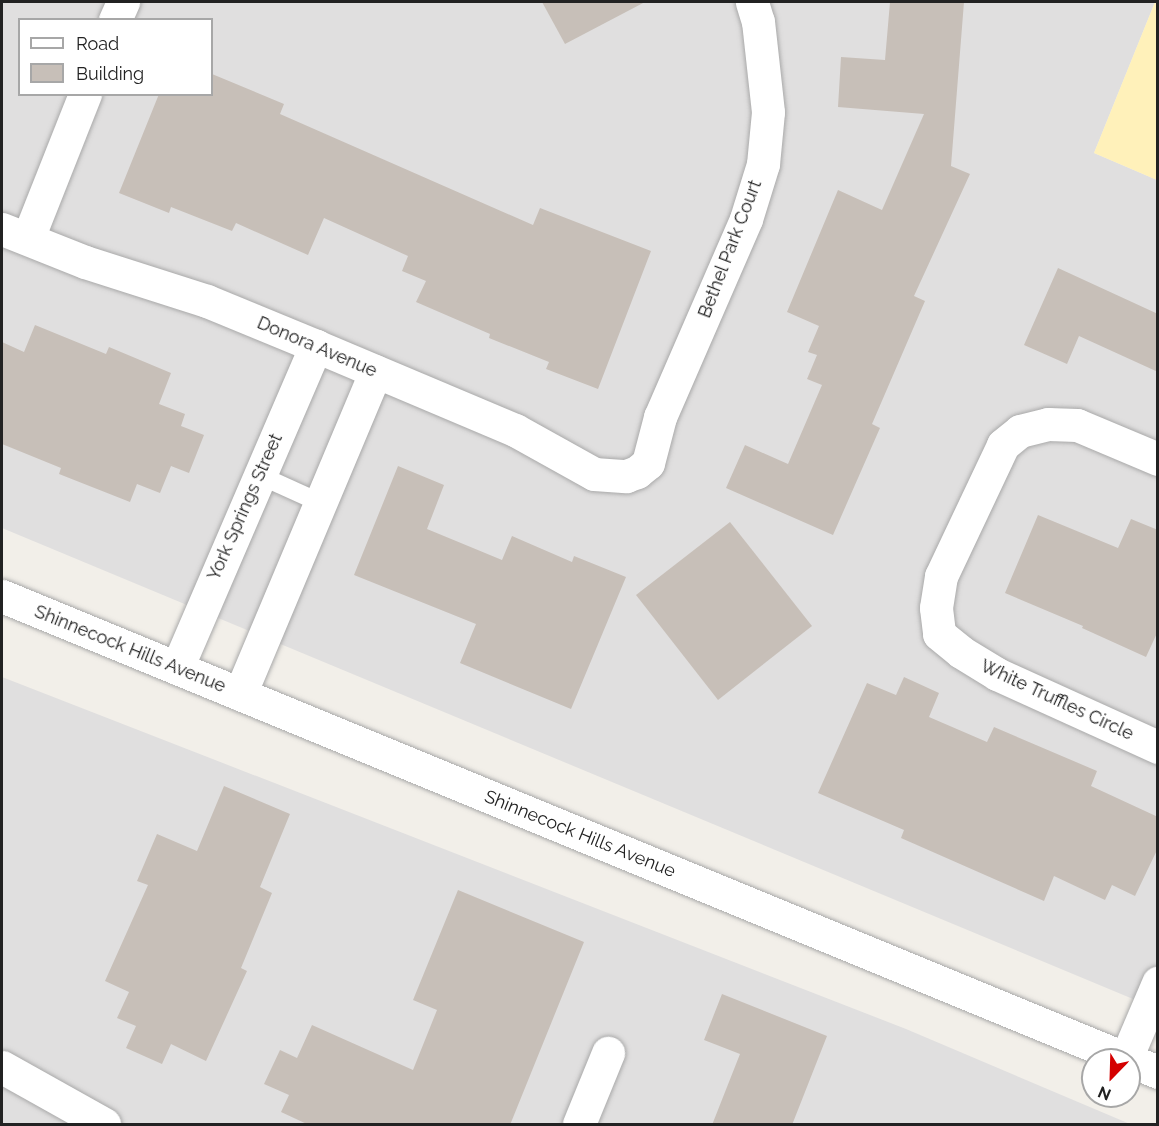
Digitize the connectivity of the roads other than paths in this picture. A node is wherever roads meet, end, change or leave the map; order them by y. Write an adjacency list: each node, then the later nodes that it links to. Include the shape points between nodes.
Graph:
1 (123, 2): 3 (street)
2 (752, 2): 10 (street, Bethel Park Court, via 758,22 768,112 763,164 746,219 660,417 648,463)
3 (116, 18)
4 (84, 96): 5 (street)
5 (15, 234): 6 (street, Donora Avenue, via 85,262 207,301)
6 (316, 346): 7 (street, Donora Avenue); 9 (street, York Springs Street)
7 (376, 371): 10 (street, Donora Avenue, via 515,430 594,474); 11 (street)
8 (1158, 459): 15 (street, White Truffles Circle, via 1077,424 1048,423 1020,431 1003,445 941,576 936,608 939,634 961,652 997,674)
9 (259, 475): 11 (lane); 13 (street, York Springs Street)
10 (626, 476)
11 (321, 503): 14 (street)
12 (2, 596): 13 (street, Shinnecock Hills Avenue)
13 (177, 668): 14 (street, Shinnecock Hills Avenue)
14 (240, 694): 17 (street, Shinnecock Hills Avenue)
15 (1158, 747)
16 (1158, 983): 18 (street)
17 (1102, 1048)
18 (1130, 1048)
19 (608, 1053): 24 (street)
20 (1141, 1065): 22 (street, Shinnecock Hills Avenue)
21 (2, 1067): 23 (street)
22 (1158, 1072)
23 (104, 1125)
24 (579, 1125)

